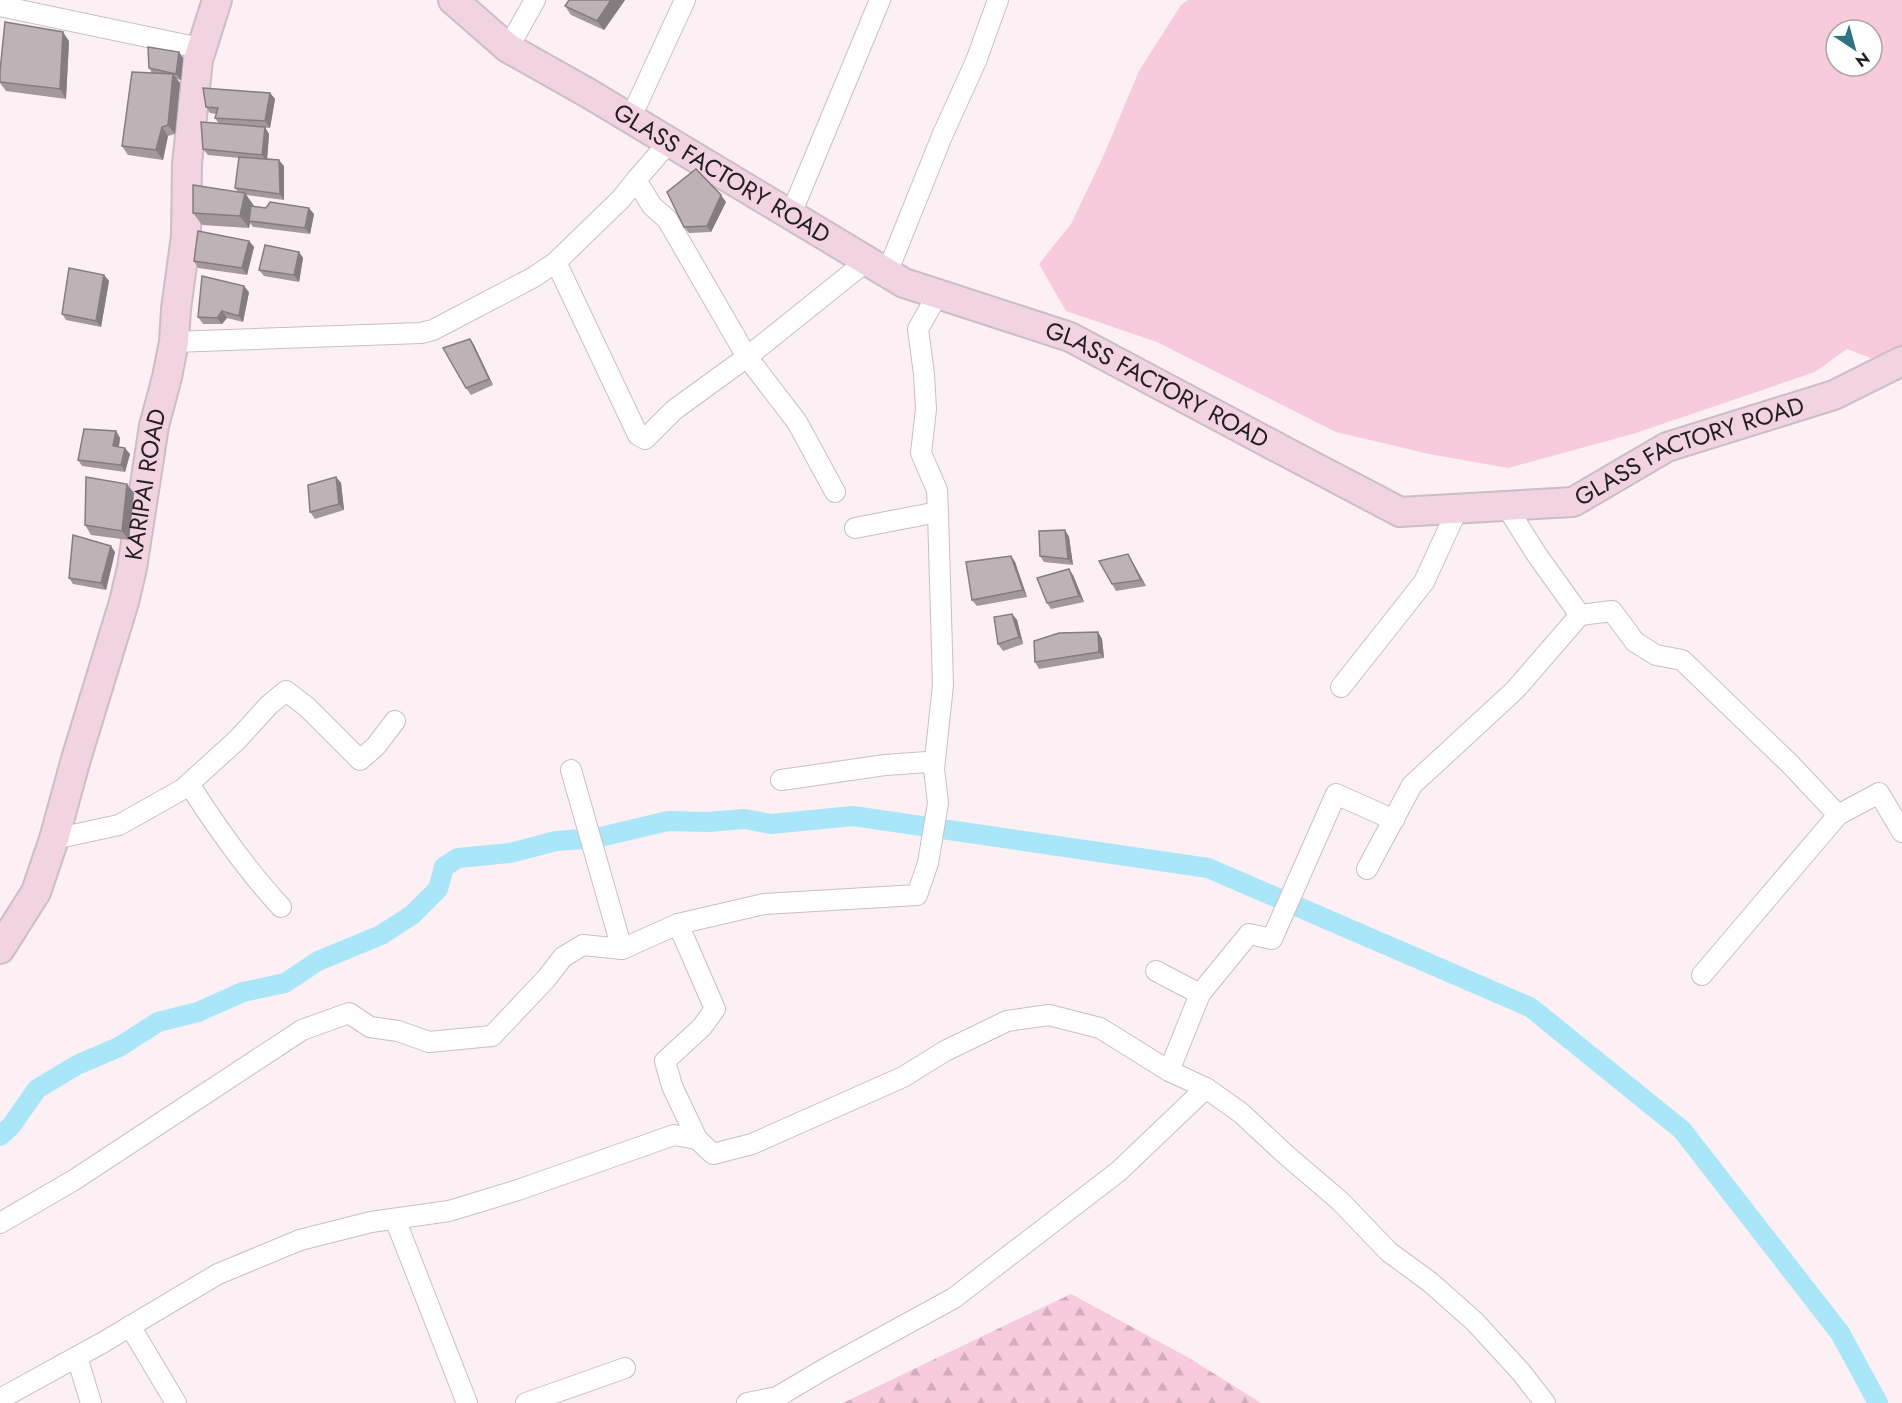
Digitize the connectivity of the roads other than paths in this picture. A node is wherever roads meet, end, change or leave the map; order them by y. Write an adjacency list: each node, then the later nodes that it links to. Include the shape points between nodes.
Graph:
1 (217, 0): 8 (main road, KARIPAI ROAD)
2 (453, 0): 9 (main road, GLASS FACTORY ROAD)
3 (535, 0): 9 (street)
4 (685, 0): 10 (street)
5 (880, 0): 13 (street)
6 (998, 0): 15 (street, via 942,136)
7 (0, 6): 8 (street)
8 (200, 48): 17 (main road, KARIPAI ROAD)
9 (508, 48): 10 (main road, GLASS FACTORY ROAD)
10 (630, 117): 11 (main road, GLASS FACTORY ROAD)
11 (670, 141): 12 (street); 13 (main road, GLASS FACTORY ROAD)
12 (636, 180): 14 (street); 18 (street, via 652,207 667,219)
13 (791, 214): 15 (main road, GLASS FACTORY ROAD)
14 (556, 262): 17 (street, via 534,277 421,333); 18 (street, via 638,435 645,439 674,410)
15 (877, 266): 16 (main road, GLASS FACTORY ROAD, via 904,283); 18 (street)
16 (938, 294): 22 (main road, GLASS FACTORY ROAD, via 1070,337 1400,512); 23 (street, via 918,329 926,409 921,453 937,490)
17 (174, 342): 35 (main road, KARIPAI ROAD, via 154,426 124,602)
18 (747, 357): 20 (street, via 797,422)
19 (1902, 361): 21 (main road, GLASS FACTORY ROAD, via 1834,395 1667,447 1573,502)
20 (835, 492)
21 (1506, 506): 22 (main road, GLASS FACTORY ROAD); 25 (street)
22 (1456, 510): 26 (street, via 1424,582)
23 (939, 512): 24 (street); 28 (street, via 943,685)
24 (855, 528)
25 (1580, 615): 32 (street, via 1612,611 1635,642 1656,655 1682,660); 33 (street, via 1515,690 1413,785)
26 (1341, 687)
27 (395, 721): 31 (street, via 360,760 286,691)
28 (934, 768): 30 (street, via 927,762 885,765); 38 (street, via 938,803 928,863 917,895 764,904)
29 (571, 770): 40 (street)
30 (781, 780)
31 (189, 784): 35 (street, via 118,825); 37 (street, via 223,837)
32 (1838, 815): 34 (street, via 1879,793); 42 (street)
33 (1394, 820): 36 (street); 43 (street, via 1336,794 1272,939 1249,934)
34 (1902, 831)
35 (54, 839): 39 (main road, KARIPAI ROAD, via 36,892)
36 (1367, 869)
37 (281, 907)
38 (678, 924): 40 (street); 46 (street, via 715,1008 702,1027 665,1061 672,1086)
39 (0, 949)
40 (622, 950): 48 (street, via 583,945 563,957 492,1036 429,1042 398,1031 370,1027 350,1012 302,1030 74,1180)
41 (1156, 971): 43 (street)
42 (1702, 975)
43 (1200, 994): 44 (street)
44 (1169, 1071): 45 (street); 46 (street, via 1100,1028 1048,1015 1006,1021 903,1077 752,1144 713,1154)
45 (1206, 1088): 57 (street, via 1119,1171 954,1298 777,1396); 58 (street, via 1241,1113 1340,1201 1389,1252 1475,1322)
46 (697, 1139): 47 (street, via 674,1135 459,1208)
47 (395, 1219): 49 (street, via 300,1240 218,1274); 55 (street)
48 (0, 1223)
49 (130, 1326): 50 (street); 54 (street)
50 (77, 1357): 52 (street); 53 (street)
51 (625, 1368): 56 (street)
52 (0, 1399)
53 (92, 1403)
54 (176, 1403)
55 (467, 1403)
56 (526, 1403)
57 (747, 1403)
58 (1545, 1403)

